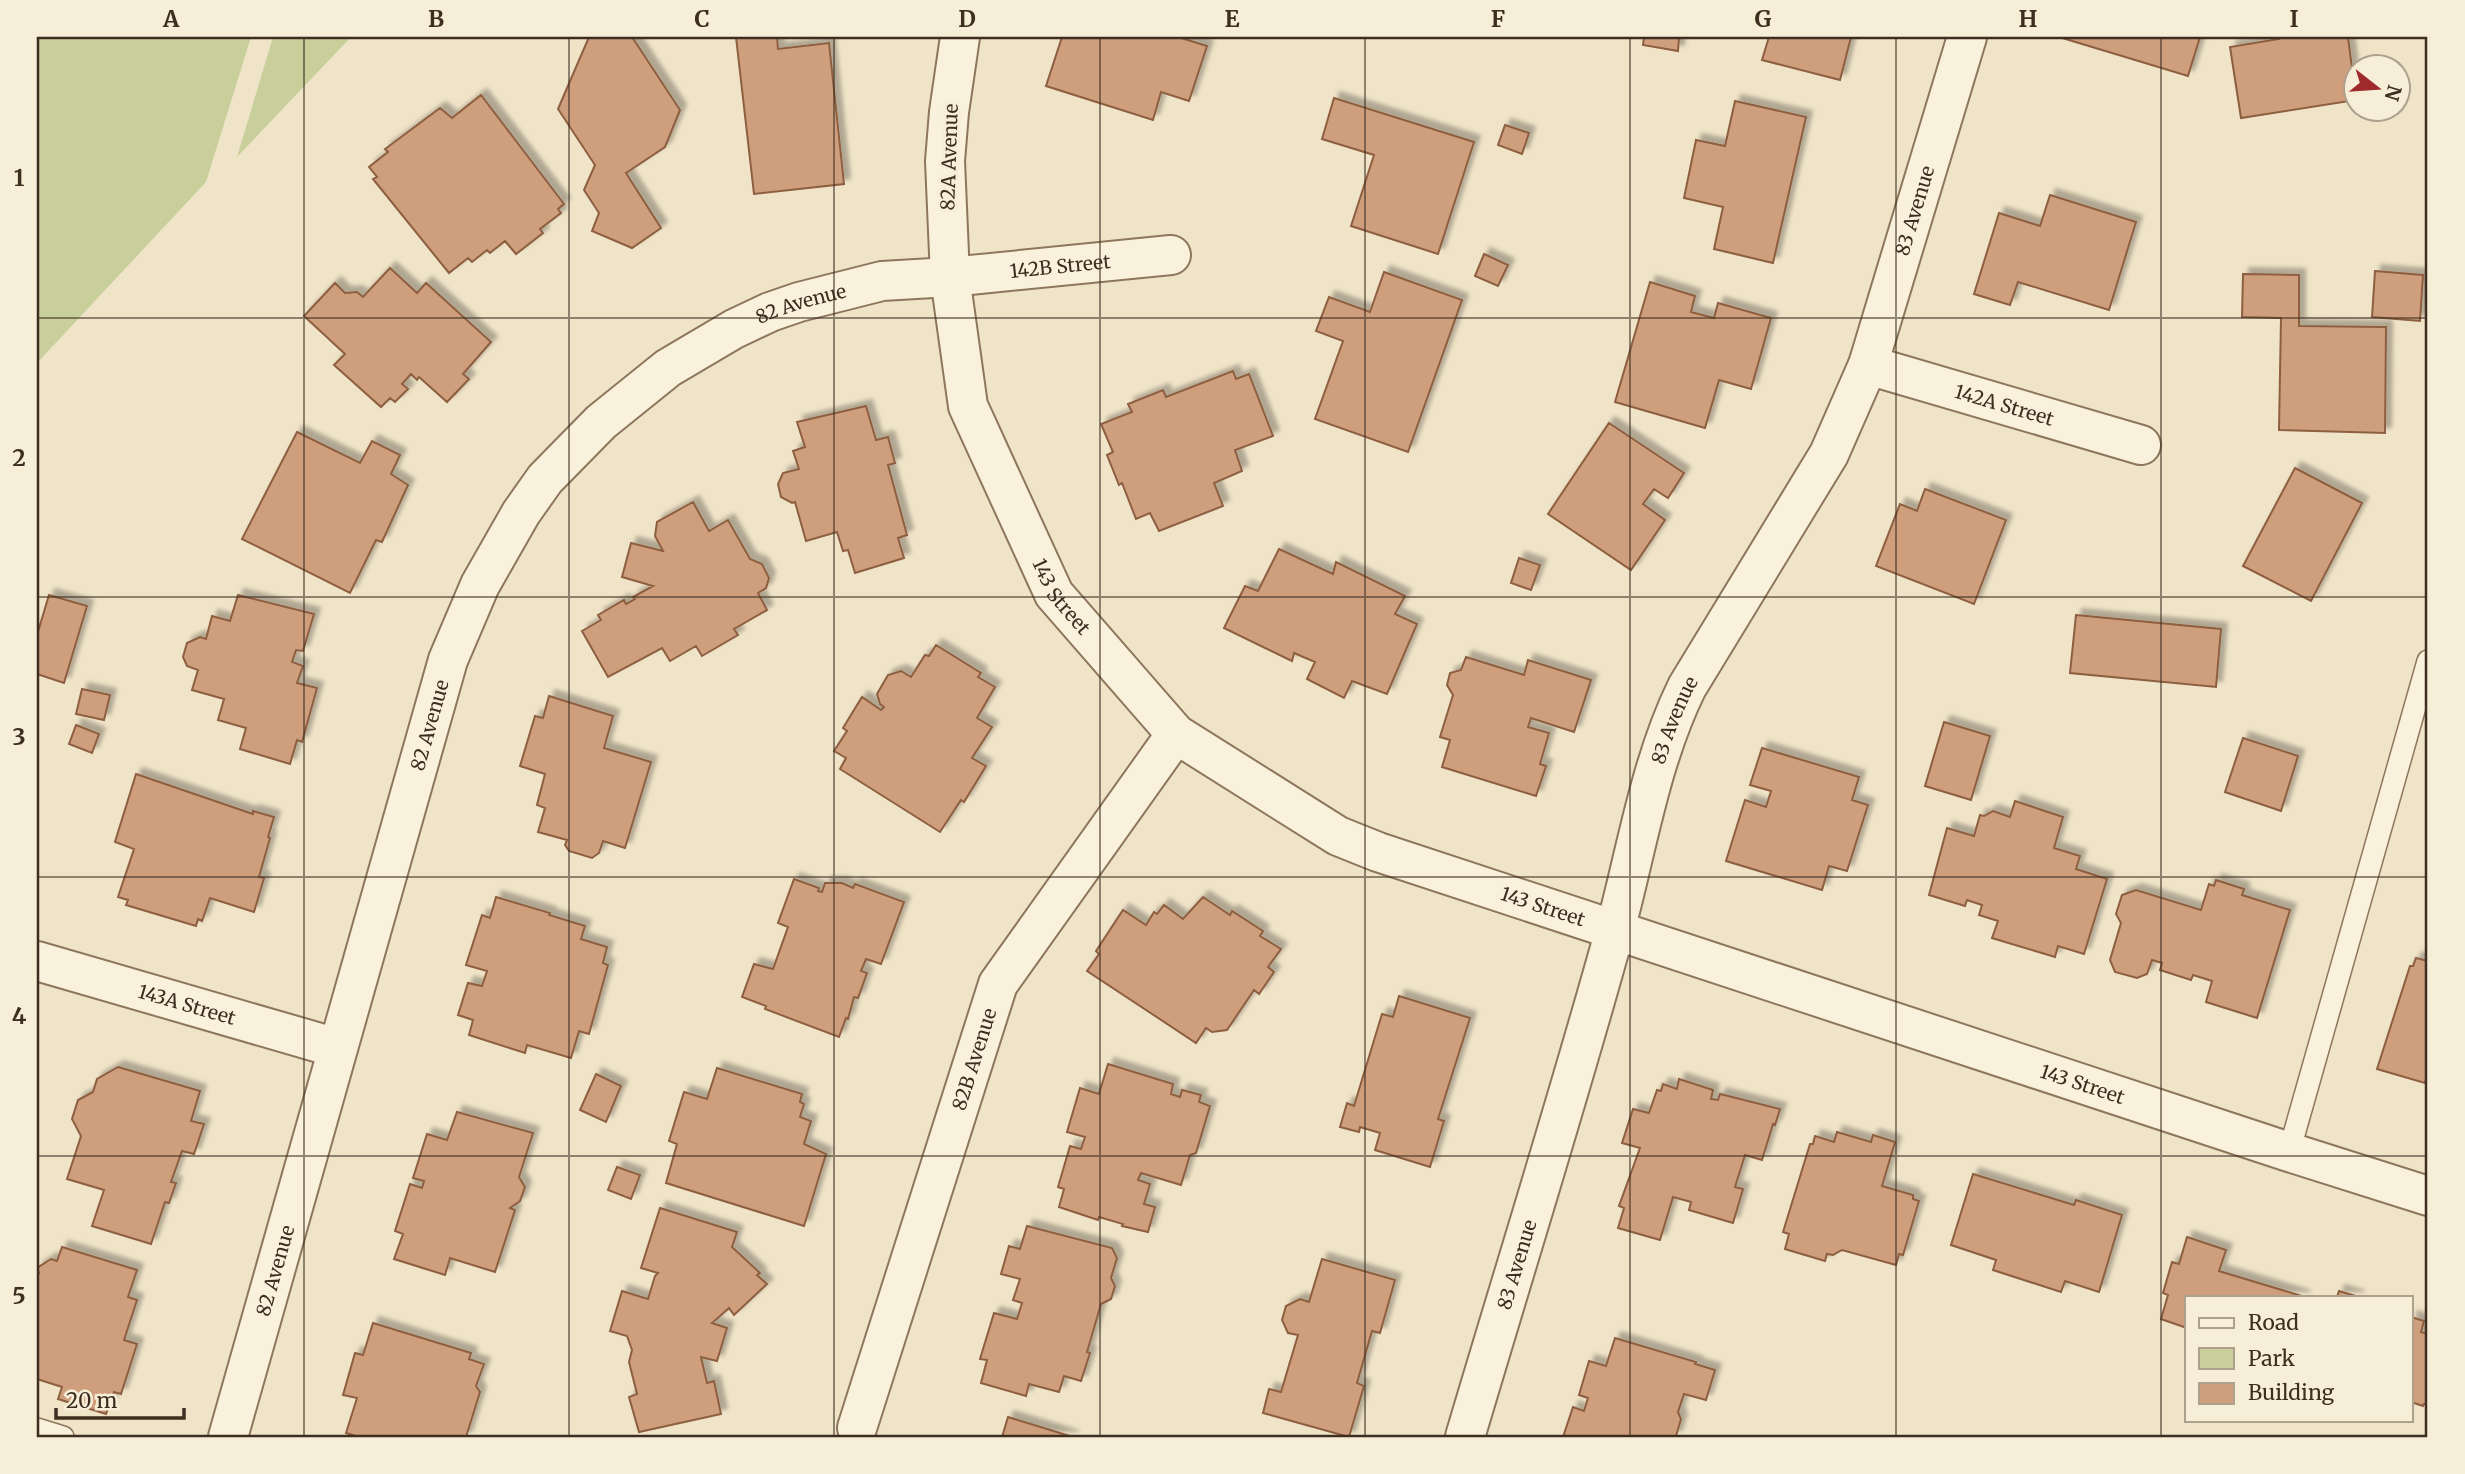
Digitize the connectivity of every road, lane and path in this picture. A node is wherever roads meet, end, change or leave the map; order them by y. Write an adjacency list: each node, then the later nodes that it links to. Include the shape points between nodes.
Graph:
1 (960, 37): 4 (street, 82A Avenue, via 945,161)
2 (1967, 37): 5 (street, 83 Avenue)
3 (1171, 255): 4 (street, 142B Street)
4 (950, 277): 8 (street, 143 Street, via 968,406 1054,594); 11 (street, 82 Avenue, via 882,281 826,294 734,329 668,368 601,422 545,479 480,585 448,660)
5 (1868, 365): 6 (street, 142A Street); 9 (street, 83 Avenue, via 1829,454 1672,717)
6 (2141, 445)
7 (2428, 661): 12 (lane)
8 (1176, 734): 9 (street, 143 Street, via 1338,836); 14 (street, 82B Avenue, via 998,984)
9 (1614, 931): 12 (street, 143 Street); 18 (street, 83 Avenue)
10 (37, 961): 11 (street, 143A Street)
11 (337, 1048): 17 (street, 82 Avenue)
12 (2289, 1152): 13 (street, 143 Street)
13 (2428, 1196)
14 (856, 1428)
15 (37, 1429): 16 (lane)
16 (63, 1437)
17 (228, 1437)
18 (1465, 1437)

